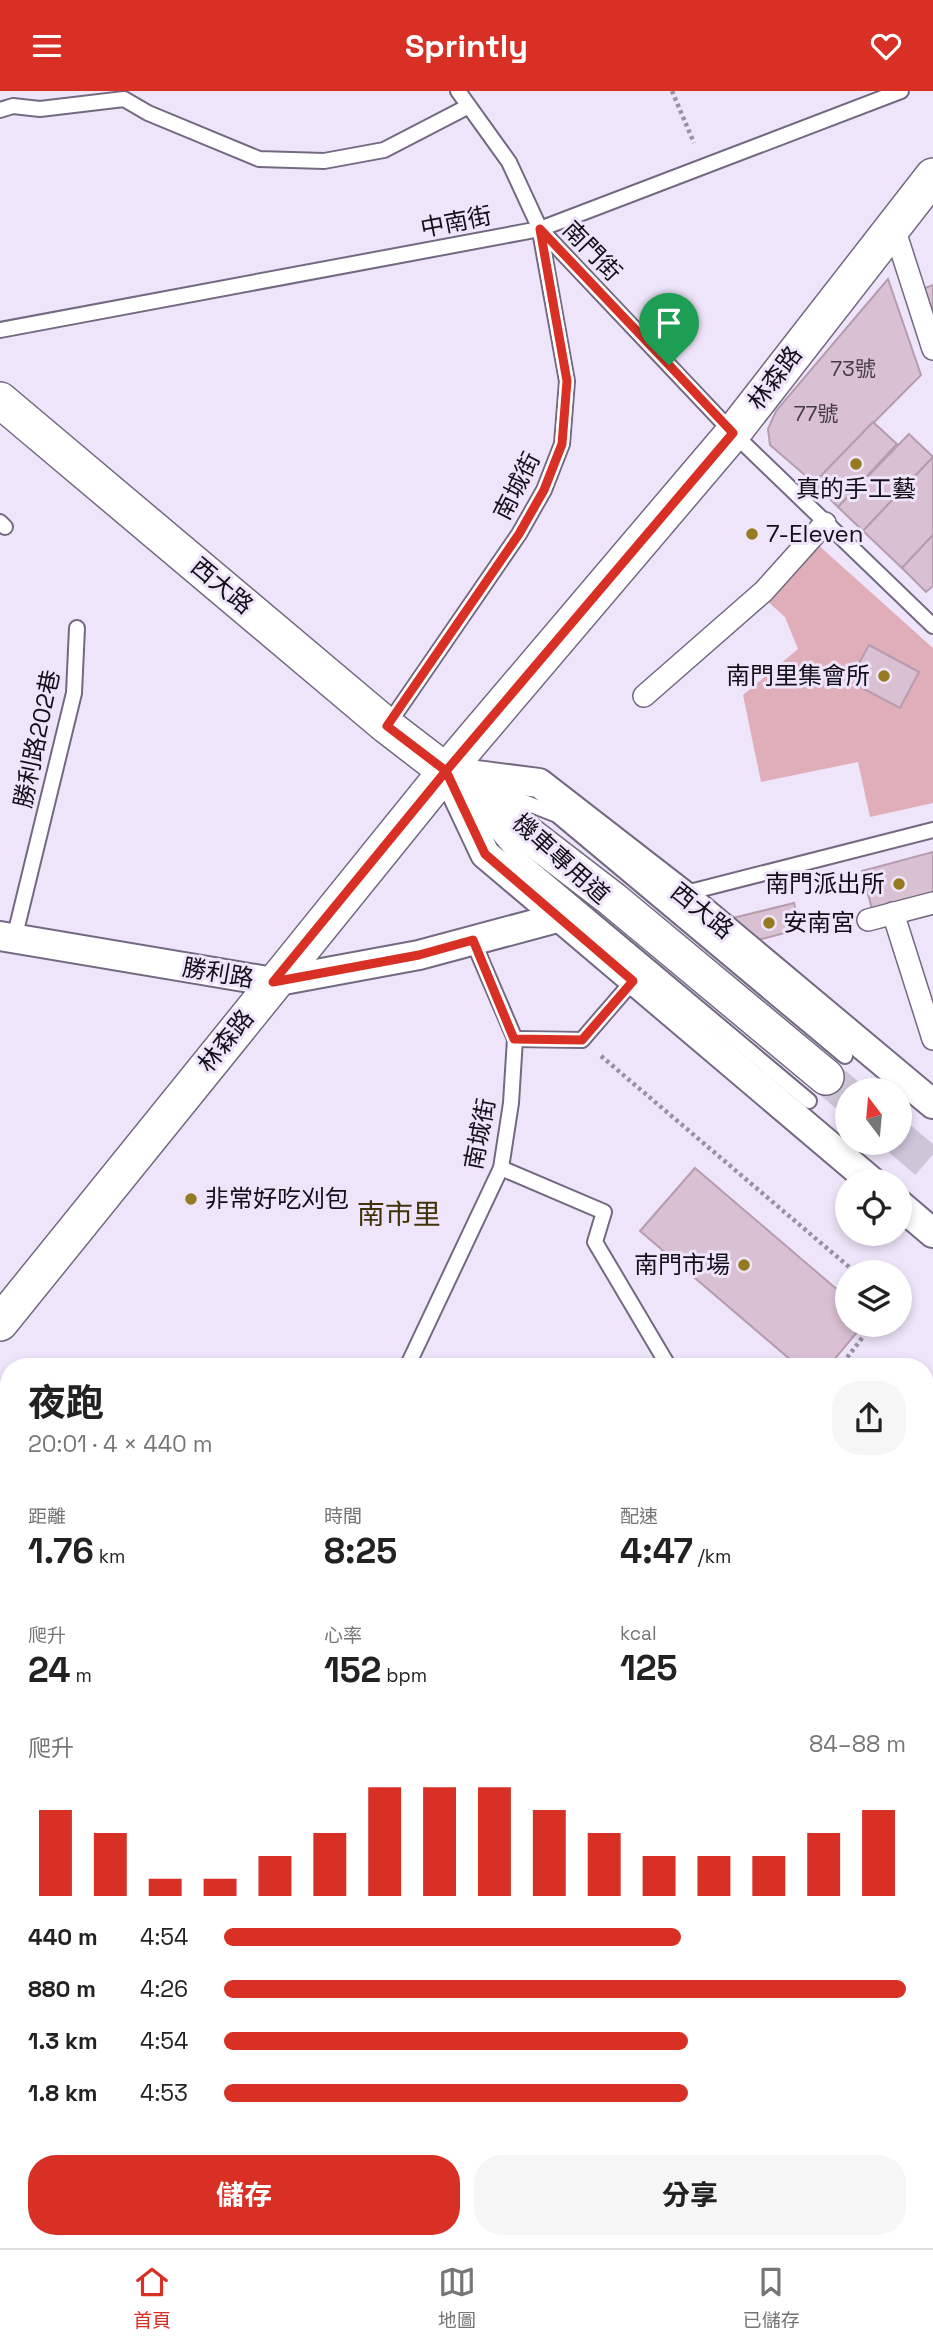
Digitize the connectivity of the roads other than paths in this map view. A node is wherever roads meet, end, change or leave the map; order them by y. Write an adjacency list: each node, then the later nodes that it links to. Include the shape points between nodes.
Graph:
1 (458, 91): 3 (lane, 南門街)
2 (901, 91): 7 (lane, 中南街)
3 (467, 107): 4 (lane, via 384,150 324,161 259,159 124,99); 7 (lane, 南門街, via 509,162)
4 (0, 110)
5 (933, 176): 6 (street, 林森路)
6 (892, 225): 9 (street); 11 (street, 林森路)
7 (540, 229): 8 (lane, 中南街); 11 (lane, 南門街); 16 (lane, 南城街, via 567,381 562,444 544,490 519,534)
8 (0, 330)
9 (933, 349)
10 (0, 400): 16 (street, 西大路)
11 (733, 433): 12 (lane, 南門街); 17 (street, 林森路)
12 (825, 523): 13 (lane, 南門街); 15 (street, via 764,590)
13 (933, 626)
14 (77, 628): 24 (lane, 勝利路202巷, via 74,693)
15 (644, 696)
16 (387, 726): 17 (street, 西大路)
17 (446, 771): 19 (street, 西大路, via 538,783); 22 (street, 西大路, via 485,854); 27 (street, 林森路); 30 (street, 西大路, via 612,899)
18 (933, 829): 19 (lane)
19 (682, 894): 31 (street, 西大路)
20 (933, 903): 21 (street)
21 (893, 913): 23 (street); 29 (street)
22 (557, 918): 25 (street, 勝利路); 26 (street, 西大路)
23 (868, 920)
24 (7, 937): 27 (street, 勝利路)
25 (473, 940): 27 (street, 勝利路, via 419,955); 28 (lane, 南城街)
26 (633, 981): 28 (lane, via 582,1040); 33 (street, 西大路)
27 (273, 982): 36 (street, 林森路)
28 (514, 1039): 32 (lane, 南城街)
29 (933, 1039)
30 (827, 1078)
31 (933, 1104)
32 (501, 1168): 37 (lane, 南城街); 38 (lane, via 604,1212 595,1242)
33 (858, 1169)
34 (912, 1215): 35 (street)
35 (933, 1233)
36 (0, 1323)
37 (411, 1358)
38 (664, 1358)

